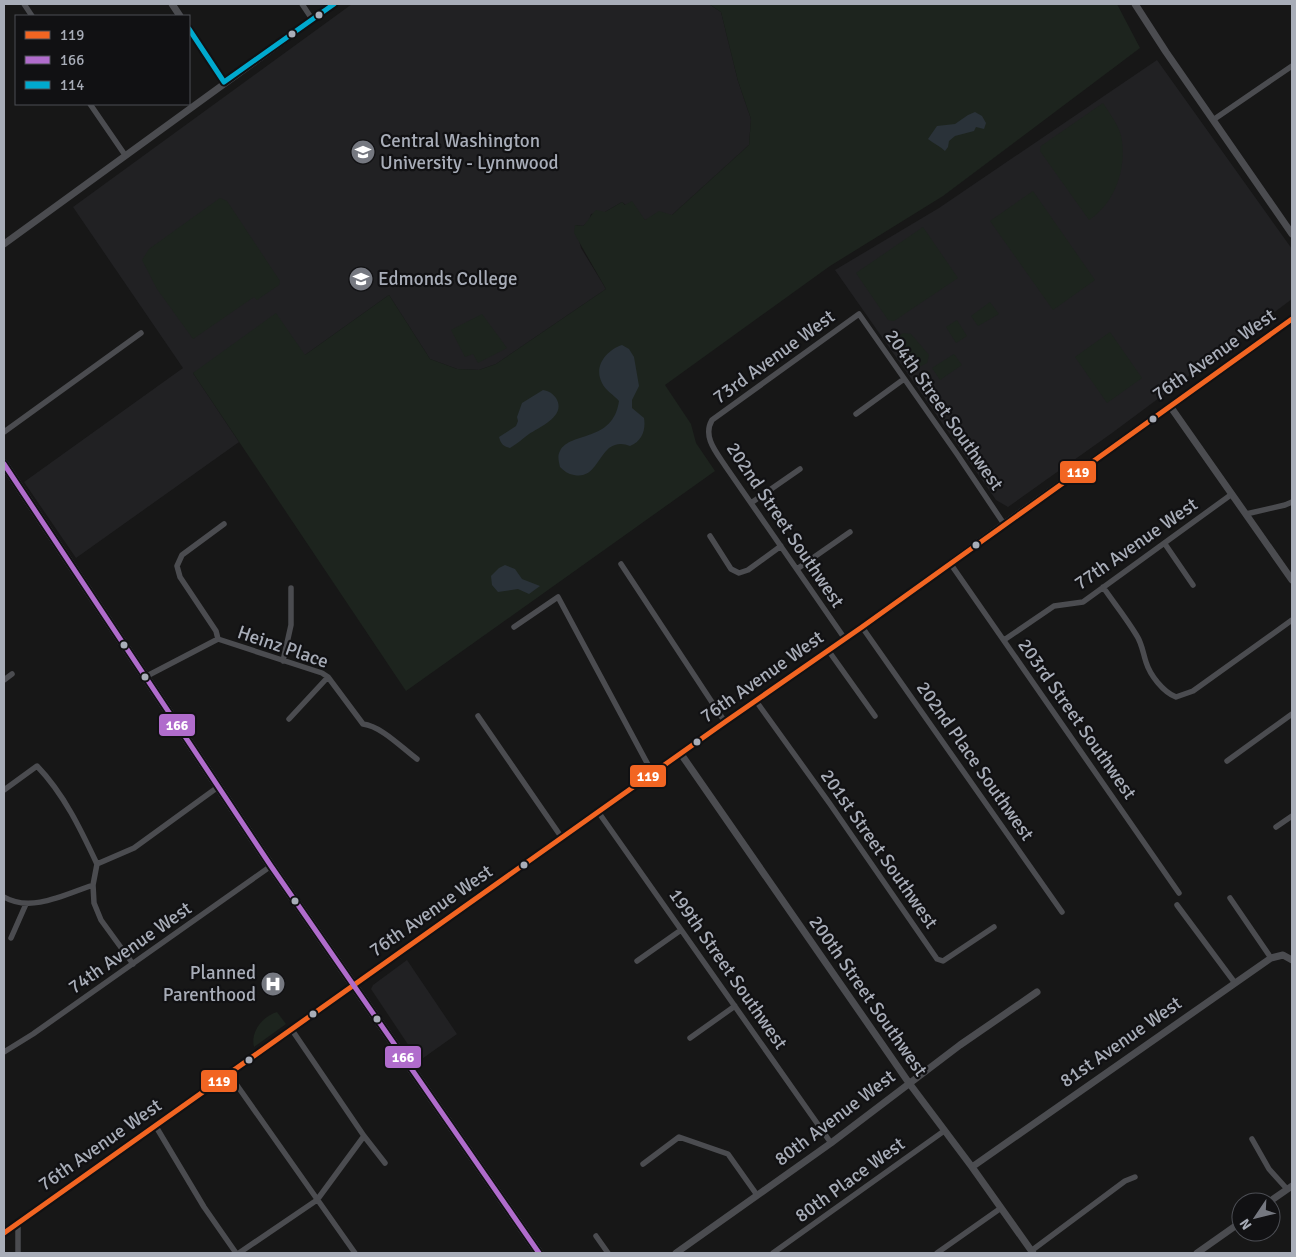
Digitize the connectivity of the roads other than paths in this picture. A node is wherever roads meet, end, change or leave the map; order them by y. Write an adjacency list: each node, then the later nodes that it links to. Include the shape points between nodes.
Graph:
1 (24, 4): 6 (street)
2 (172, 4): 7 (street)
3 (302, 4): 8 (street)
4 (334, 4): 8 (street)
5 (1135, 4): 13 (street)
6 (31, 15)
7 (179, 15)
8 (312, 19): 11 (street)
9 (190, 31): 11 (street)
10 (1292, 66): 13 (street)
11 (224, 82): 14 (street)
12 (91, 105): 14 (street)
13 (1213, 120): 15 (street)
14 (125, 155): 16 (street)
15 (1292, 234)
16 (4, 244)
17 (859, 314): 20 (street, 204th Street Southwest); 23 (street, 73rd Avenue West)
18 (1292, 319): 21 (street, 76th Avenue West)
19 (141, 333): 24 (street)
20 (904, 379): 22 (street); 32 (street, 204th Street Southwest)
21 (1170, 406): 27 (street); 32 (street, 76th Avenue West)
22 (856, 414)
23 (709, 425): 29 (street, 202nd Street Southwest, via 710,442)
24 (4, 432)
25 (4, 464): 53 (main road)
26 (800, 469): 29 (street)
27 (1232, 494): 30 (street); 35 (street, 77th Avenue West)
28 (1292, 502): 30 (street)
29 (751, 504): 36 (street, 202nd Street Southwest)
30 (1246, 514): 40 (street)
31 (224, 524): 47 (street, via 182,555 177,566 180,578 216,631)
32 (1004, 524): 37 (street, 76th Avenue West)
33 (850, 532): 39 (street)
34 (710, 536): 36 (street, via 731,569 739,573)
35 (1165, 544): 41 (street); 43 (street, 77th Avenue West)
36 (781, 546): 39 (street, 202nd Street Southwest)
37 (950, 563): 46 (street, 76th Avenue West); 49 (street, 203rd Street Southwest)
38 (621, 564): 61 (street)
39 (797, 569): 48 (street, 202nd Street Southwest)
40 (1291, 577)
41 (1193, 585)
42 (291, 588): 51 (street, via 291,625)
43 (1103, 588): 44 (street, via 1136,635 1156,678 1169,694 1176,697 1193,691); 49 (street, 77th Avenue West, via 1083,602 1054,606)
44 (1292, 620)
45 (514, 626): 65 (street, via 558,598)
46 (862, 627): 48 (street, 76th Avenue West); 80 (street, 202nd Place Southwest)
47 (218, 639): 51 (street, Heinz Place); 53 (street, Heinz Place)
48 (845, 639): 50 (street, 76th Avenue West)
49 (1004, 640): 75 (street, 203rd Street Southwest)
50 (828, 650): 56 (street, 76th Avenue West); 59 (street)
51 (284, 661): 54 (street, Heinz Place)
52 (12, 674): 55 (street)
53 (146, 677): 66 (main road)
54 (328, 677): 60 (street); 63 (street, Heinz Place, via 363,724 380,730)
55 (4, 680)
56 (756, 701): 61 (street, 76th Avenue West); 81 (street, 201st Street Southwest, via 937,960 943,961)
57 (1292, 714): 64 (street)
58 (478, 716): 71 (street)
59 (875, 716)
60 (289, 719)
61 (725, 722): 62 (street, 76th Avenue West)
62 (681, 754): 65 (street, 76th Avenue West); 96 (street, 200th Street Southwest)
63 (417, 759)
64 (1226, 760)
65 (653, 774): 68 (street, 76th Avenue West)
66 (218, 787): 72 (street, via 134,848); 73 (main road)
67 (4, 790): 72 (street, via 37,766 48,777 80,827)
68 (599, 813): 71 (street, 76th Avenue West); 82 (street, 199th Street Southwest)
69 (1292, 816): 70 (street)
70 (1276, 827)
71 (562, 838): 89 (street, 76th Avenue West)
72 (97, 864): 74 (street)
73 (271, 866): 87 (street, 74th Avenue West); 89 (main road)
74 (93, 885): 78 (street); 87 (street, via 94,903 101,920)
75 (1179, 893)
76 (4, 897): 78 (street)
77 (1230, 898): 84 (street)
78 (26, 904): 83 (street)
79 (1177, 905): 88 (street)
80 (1062, 912)
81 (994, 927)
82 (682, 930): 86 (street); 91 (street, 199th Street Southwest)
83 (11, 938)
84 (1271, 958): 85 (street, via 1283,955); 88 (street, 81st Avenue West)
85 (1292, 960)
86 (637, 962)
87 (133, 964): 94 (street, 74th Avenue West)
88 (1235, 983): 104 (street, 81st Avenue West)
89 (354, 986): 92 (street, 76th Avenue West); 118 (main road)
90 (1037, 992): 96 (street, 80th Avenue West)
91 (735, 1006): 93 (street); 101 (street, 199th Street Southwest)
92 (292, 1030): 95 (street, 76th Avenue West); 99 (street)
93 (690, 1038)
94 (4, 1052)
95 (229, 1074): 97 (street, 76th Avenue West); 108 (street)
96 (909, 1083): 98 (street, 200th Street Southwest); 101 (street, 80th Avenue West)
97 (155, 1125): 110 (street, 76th Avenue West); 116 (street, via 204,1207)
98 (944, 1131): 104 (street, 200th Street Southwest); 121 (street, 80th Place West)
99 (364, 1136): 102 (street); 108 (street)
100 (1252, 1139): 106 (street, via 1269,1170)
101 (831, 1143): 107 (street, 80th Avenue West)
102 (384, 1163)
103 (643, 1164): 107 (street, via 679,1137 728,1154)
104 (972, 1167): 109 (street, 200th Street Southwest)
105 (1136, 1177): 114 (street, via 1125,1181)
106 (1290, 1187)
107 (758, 1195): 120 (street, 80th Avenue West)
108 (317, 1200): 116 (street); 117 (street)
109 (1001, 1208): 114 (street, 200th Street Southwest); 122 (street)
110 (18, 1223): 112 (street, 76th Avenue West); 115 (street)
111 (1231, 1229): 123 (street)
112 (4, 1233)
113 (596, 1236): 119 (street)
114 (1032, 1252)
115 (18, 1253)
116 (238, 1253)
117 (355, 1253)
118 (539, 1253)
119 (608, 1253)
120 (676, 1253)
121 (773, 1253)
122 (937, 1253)
123 (1197, 1253)

